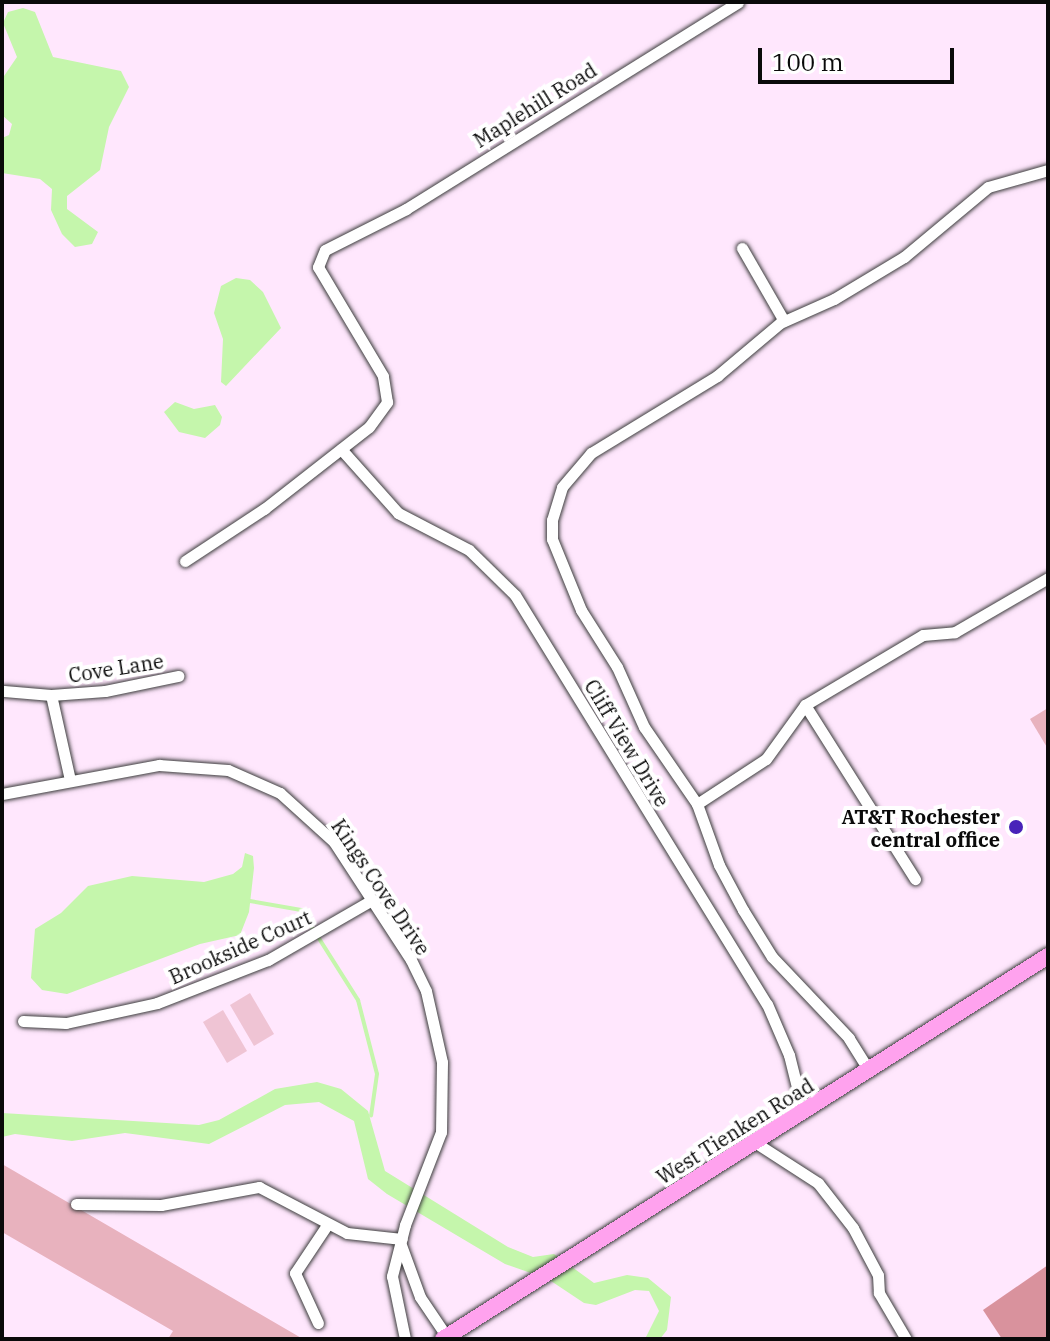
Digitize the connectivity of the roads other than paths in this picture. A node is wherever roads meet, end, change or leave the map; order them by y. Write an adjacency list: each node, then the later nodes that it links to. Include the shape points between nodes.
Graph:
1 (738, 2): 5 (street, Maplehill Road, via 406,209 325,250 318,267 383,376 387,402 369,427)
2 (1048, 170): 4 (street, via 988,187 904,257)
3 (742, 248): 4 (street)
4 (784, 321): 14 (street, via 717,376 591,453 562,487 552,520 552,539 581,610 617,667 644,727)
5 (341, 449): 6 (street); 20 (street, Cliff View Drive, via 398,513 469,550 515,595 767,1004 789,1055 798,1092)
6 (185, 561)
7 (1048, 578): 11 (street, via 955,632 923,635)
8 (178, 676): 10 (street, Cove Lane, via 105,691)
9 (4, 691): 10 (street)
10 (51, 695): 12 (street, Cove Lane)
11 (805, 705): 14 (street, via 766,759); 15 (street)
12 (70, 780): 13 (street, Kings Cove Drive); 16 (street, Kings Cove Drive, via 159,765 228,770 280,793 314,821)
13 (2, 794)
14 (697, 804): 19 (street, via 719,865 772,957 849,1038)
15 (915, 879)
16 (372, 900): 18 (street, Brookside Court, via 268,960 157,1003 66,1023); 24 (street, Kings Cove Drive, via 426,991 442,1062 441,1132)
17 (1048, 956): 19 (main road, West Tienken Road)
18 (23, 1021)
19 (868, 1069): 20 (main road, West Tienken Road)
20 (796, 1117): 21 (main road, West Tienken Road)
21 (756, 1143): 26 (main road, West Tienken Road); 28 (street, via 818,1183 853,1228 878,1275 879,1293)
22 (76, 1204): 23 (street, via 161,1205 259,1187)
23 (327, 1225): 24 (street, via 361,1237); 25 (street, via 295,1273)
24 (401, 1242): 26 (street, via 420,1297); 27 (street, Kings Cove Drive, via 392,1276)
25 (318, 1323)
26 (445, 1338)
27 (405, 1339)
28 (906, 1339)

